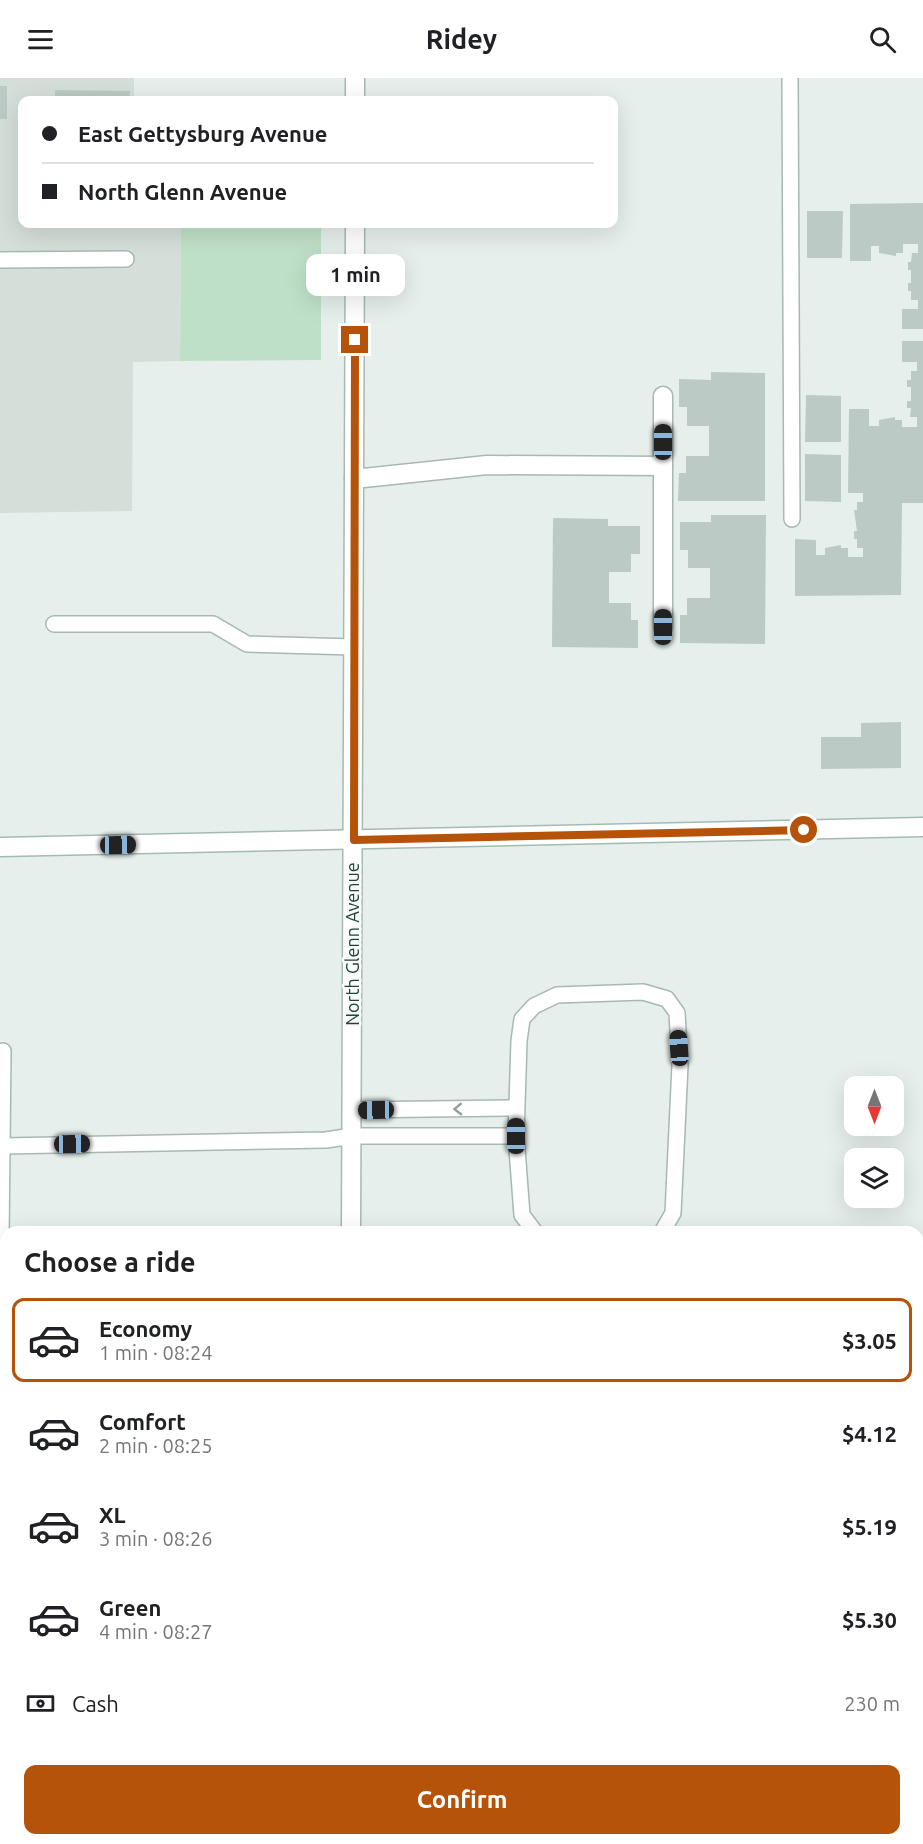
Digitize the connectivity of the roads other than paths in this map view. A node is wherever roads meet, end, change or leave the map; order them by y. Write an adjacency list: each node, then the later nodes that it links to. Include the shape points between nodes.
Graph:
1 (355, 78): 3 (street)
2 (790, 78): 10 (lane)
3 (355, 96)
4 (355, 228): 9 (street, North Glenn Avenue)
5 (126, 259): 6 (lane)
6 (0, 260)
7 (663, 396): 8 (street)
8 (663, 466): 9 (street, via 488,465); 12 (street)
9 (354, 479): 13 (street, North Glenn Avenue)
10 (792, 519)
11 (54, 624): 13 (lane, via 213,624 247,644)
12 (663, 627)
13 (354, 647): 15 (street, North Glenn Avenue)
14 (923, 827): 15 (street)
15 (354, 840): 16 (street); 19 (street, North Glenn Avenue)
16 (0, 847)
17 (3, 1051): 22 (lane)
18 (516, 1108): 19 (lane, one-way to 19); 21 (lane); 26 (lane, via 522,1019 534,1006 557,995 643,992 667,999 677,1013 680,1065 673,1213)
19 (352, 1110): 20 (street, North Glenn Avenue)
20 (352, 1136): 21 (lane); 22 (lane, via 326,1140); 24 (street, North Glenn Avenue)
21 (516, 1136): 25 (lane, via 522,1215)
22 (3, 1146): 23 (lane)
23 (1, 1226)
24 (351, 1226)
25 (530, 1226)
26 (665, 1226)

